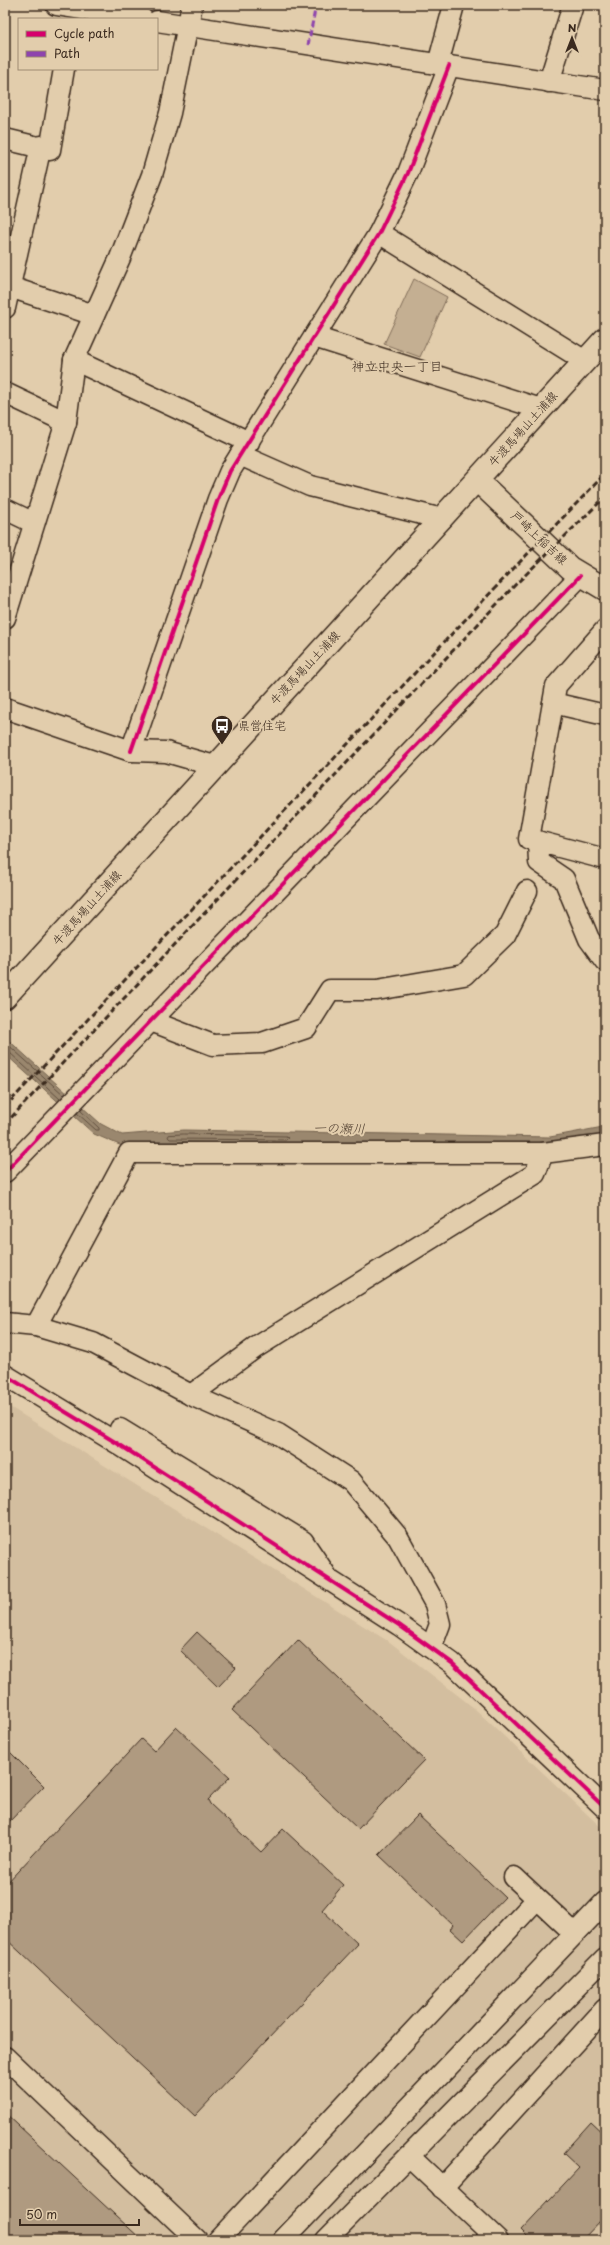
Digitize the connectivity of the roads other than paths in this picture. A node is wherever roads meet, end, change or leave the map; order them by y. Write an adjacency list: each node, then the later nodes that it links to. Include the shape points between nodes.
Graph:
1 (192, 5): 7 (street)
2 (454, 5): 8 (street)
3 (573, 5): 10 (street)
4 (67, 11): 5 (street)
5 (134, 18)
6 (158, 21): 7 (street)
7 (188, 26): 8 (street); 17 (street, via 170,113 152,174 120,258)
8 (443, 65): 10 (street); 14 (street, via 408,173)
9 (64, 70): 13 (street, via 50,150)
10 (549, 82): 11 (street)
11 (605, 90)
12 (5, 140): 13 (street)
13 (40, 146): 15 (street)
14 (379, 233): 18 (street); 21 (street)
15 (9, 276): 16 (street); 17 (street)
16 (5, 308)
17 (94, 315): 20 (street)
18 (314, 337): 23 (street); 25 (street)
19 (605, 339): 21 (main road, 牛渡馬場山土浦線)
20 (74, 360): 24 (street); 25 (street)
21 (585, 361): 23 (main road, 牛渡馬場山土浦線)
22 (5, 393): 24 (street)
23 (541, 409): 26 (main road, 牛渡馬場山土浦線)
24 (66, 422): 29 (street)
25 (244, 448): 28 (street, via 310,486); 37 (street, via 218,499)
26 (477, 480): 28 (main road, 牛渡馬場山土浦線); 30 (main road, 戸崎上稲吉線)
27 (5, 509): 29 (street)
28 (442, 519): 38 (main road, 牛渡馬場山土浦線)
29 (34, 523): 32 (street)
30 (580, 576): 31 (main road, 戸崎上稲吉線); 44 (street)
31 (605, 589)
32 (5, 618)
33 (605, 630): 34 (street, via 556,686)
34 (553, 703): 36 (street); 39 (street, via 528,839)
35 (5, 708): 37 (street)
36 (605, 715)
37 (132, 751): 38 (street, via 166,752)
38 (215, 766): 43 (main road, 牛渡馬場山土浦線)
39 (538, 841): 40 (street); 42 (street, via 539,862 564,879 589,939)
40 (605, 859)
41 (527, 891): 44 (street, via 505,935 464,975 377,990 330,990 306,1028 262,1043 213,1045)
42 (605, 961)
43 (5, 997)
44 (151, 1021): 47 (street)
45 (605, 1145): 46 (street)
46 (543, 1153): 49 (street, via 129,1153); 52 (street, via 535,1174 255,1348)
47 (5, 1172)
48 (5, 1324): 49 (street)
49 (36, 1326): 52 (street, via 94,1343)
50 (5, 1360): 53 (street, via 304,1541)
51 (5, 1374): 53 (street, via 120,1445)
52 (191, 1395): 54 (street, via 278,1434 351,1481 398,1537 435,1604 440,1624)
53 (329, 1582): 54 (street)
54 (431, 1648): 55 (street, via 452,1663)
55 (605, 1808)
56 (514, 1877): 57 (street)
57 (537, 1899): 59 (street); 66 (street)
58 (605, 1902): 59 (street)
59 (574, 1933): 67 (street)
60 (605, 1958): 63 (street)
61 (605, 2009): 64 (street)
62 (5, 2057): 65 (street)
63 (409, 2156): 64 (street); 68 (street)
64 (442, 2188): 69 (street)
65 (197, 2240)
66 (218, 2240)
67 (283, 2240)
68 (326, 2240)
69 (498, 2240)

